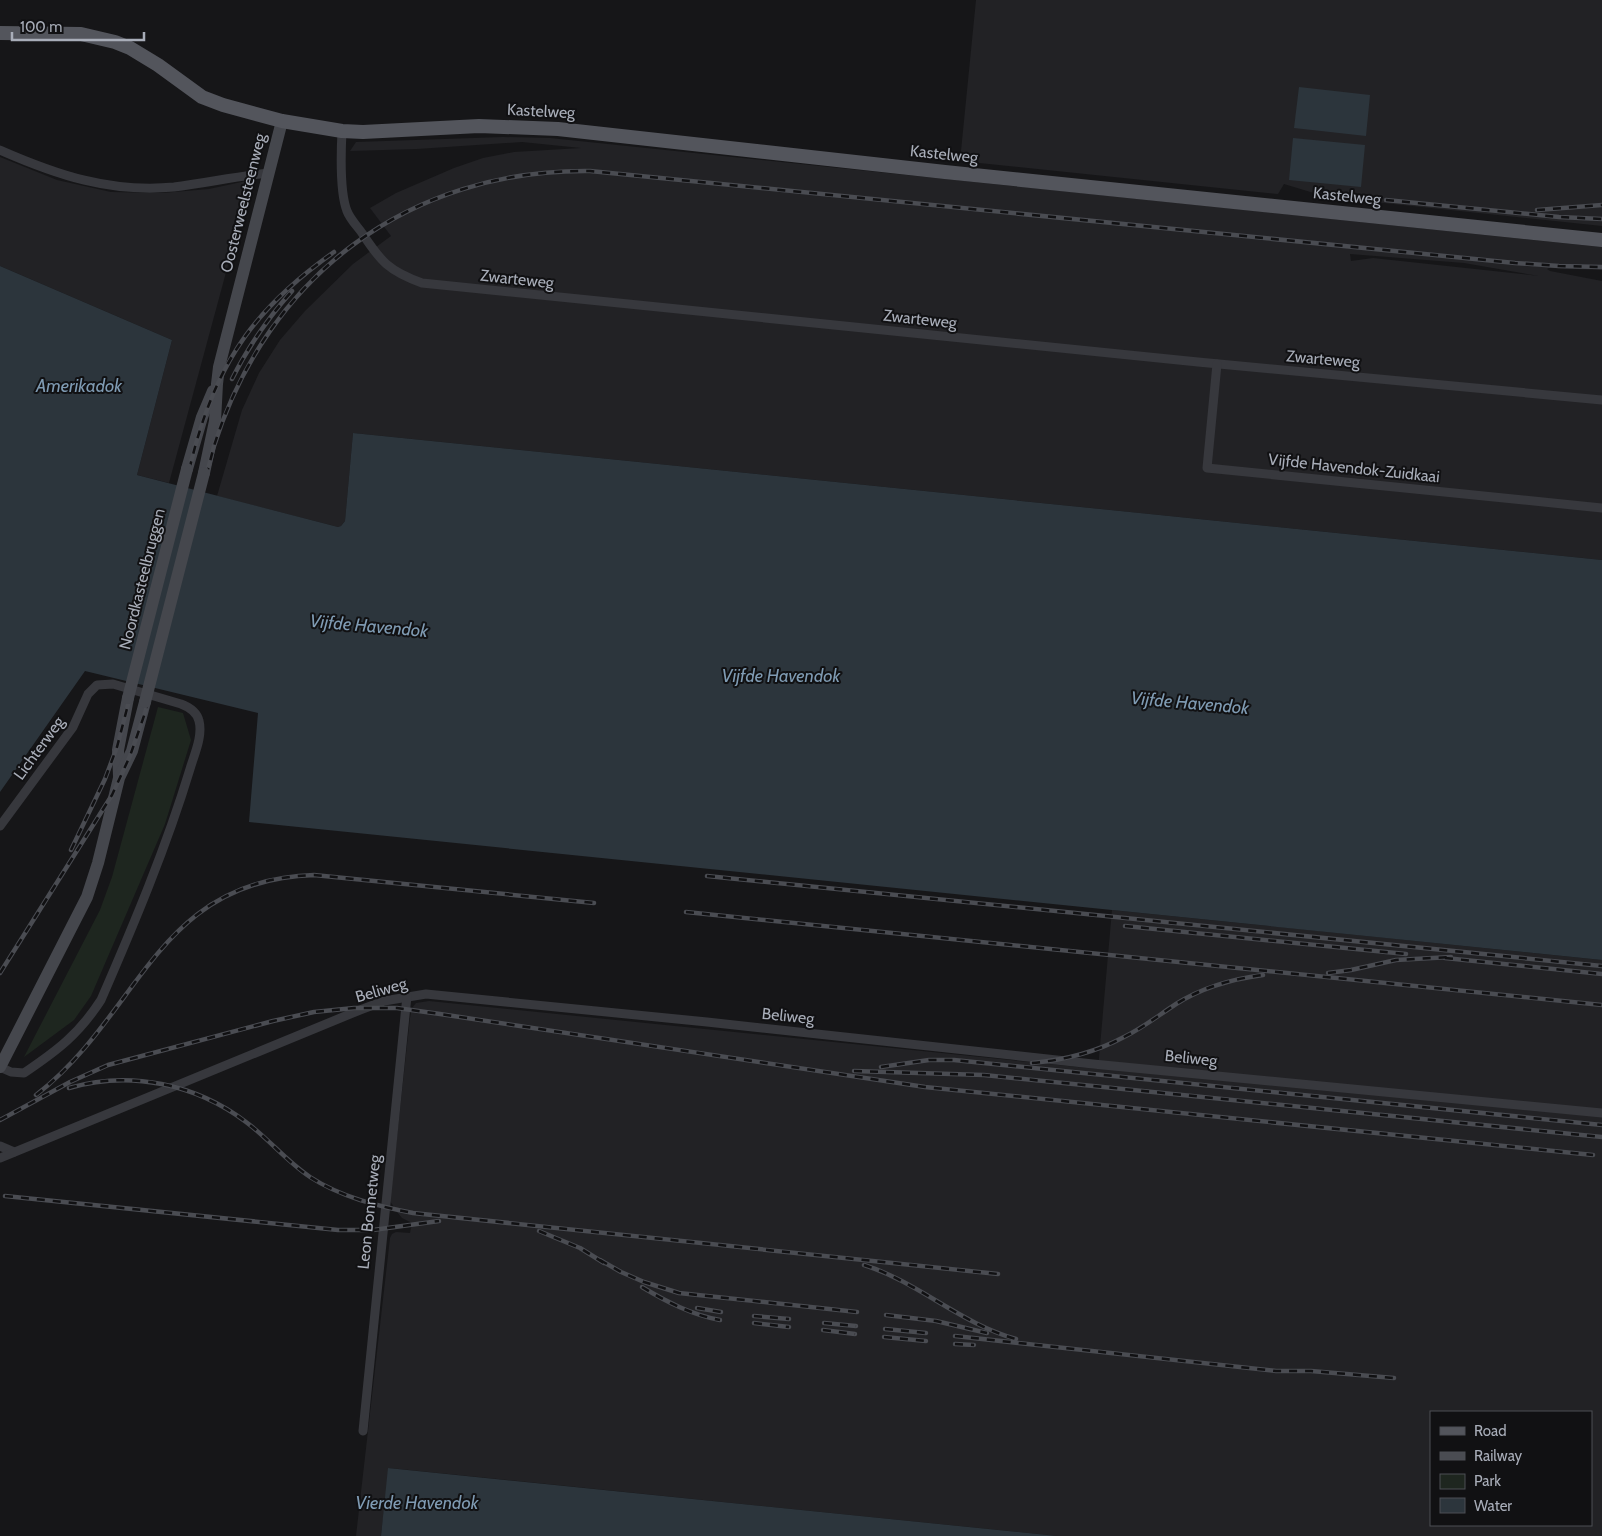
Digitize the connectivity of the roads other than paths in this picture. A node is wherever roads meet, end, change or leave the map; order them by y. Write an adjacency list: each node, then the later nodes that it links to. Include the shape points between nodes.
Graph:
1 (0, 33): 2 (main road, Oosterweelsteenweg, via 80,34 115,42 158,65 202,97)
2 (282, 121): 3 (main road, Kastelweg); 5 (main road, Oosterweelsteenweg)
3 (342, 131): 6 (main road, Kastelweg, via 479,126 558,129); 7 (street, Zwarteweg, via 347,213 378,258 404,277 422,283)
4 (0, 150): 5 (street, via 77,179 126,188 174,187)
5 (269, 173): 8 (main road, Oosterweelsteenweg)
6 (1602, 240)
7 (1217, 364): 9 (street, Zwarteweg); 12 (street, Vijfde Havendok-Zuidkaai, via 1207,468)
8 (216, 384): 10 (main road, Oosterweelsteenweg, via 202,417); 11 (main road, Oosterweelsteenweg, via 215,421)
9 (1602, 400)
10 (187, 469): 13 (main road, Noordkasteelbruggen, bridge, via 128,698 118,750)
11 (204, 473): 13 (main road, Noordkasteelbruggen, bridge, via 132,751)
12 (1602, 508)
13 (119, 778): 16 (main road, via 98,864 86,897)
14 (0, 826): 16 (street, Lichterweg, via 74,727 88,694 97,685 113,684 188,707 199,721 198,741 170,830 101,1000 78,1032 24,1073)
15 (407, 996): 17 (street, Beliweg, via 426,994); 19 (street, Beliweg, via 360,1010); 21 (street, Leon Bonnetweg)
16 (0, 1067)
17 (1602, 1113)
18 (0, 1146): 19 (street)
19 (14, 1152): 20 (street, Beliweg)
20 (0, 1158)
21 (363, 1431)

